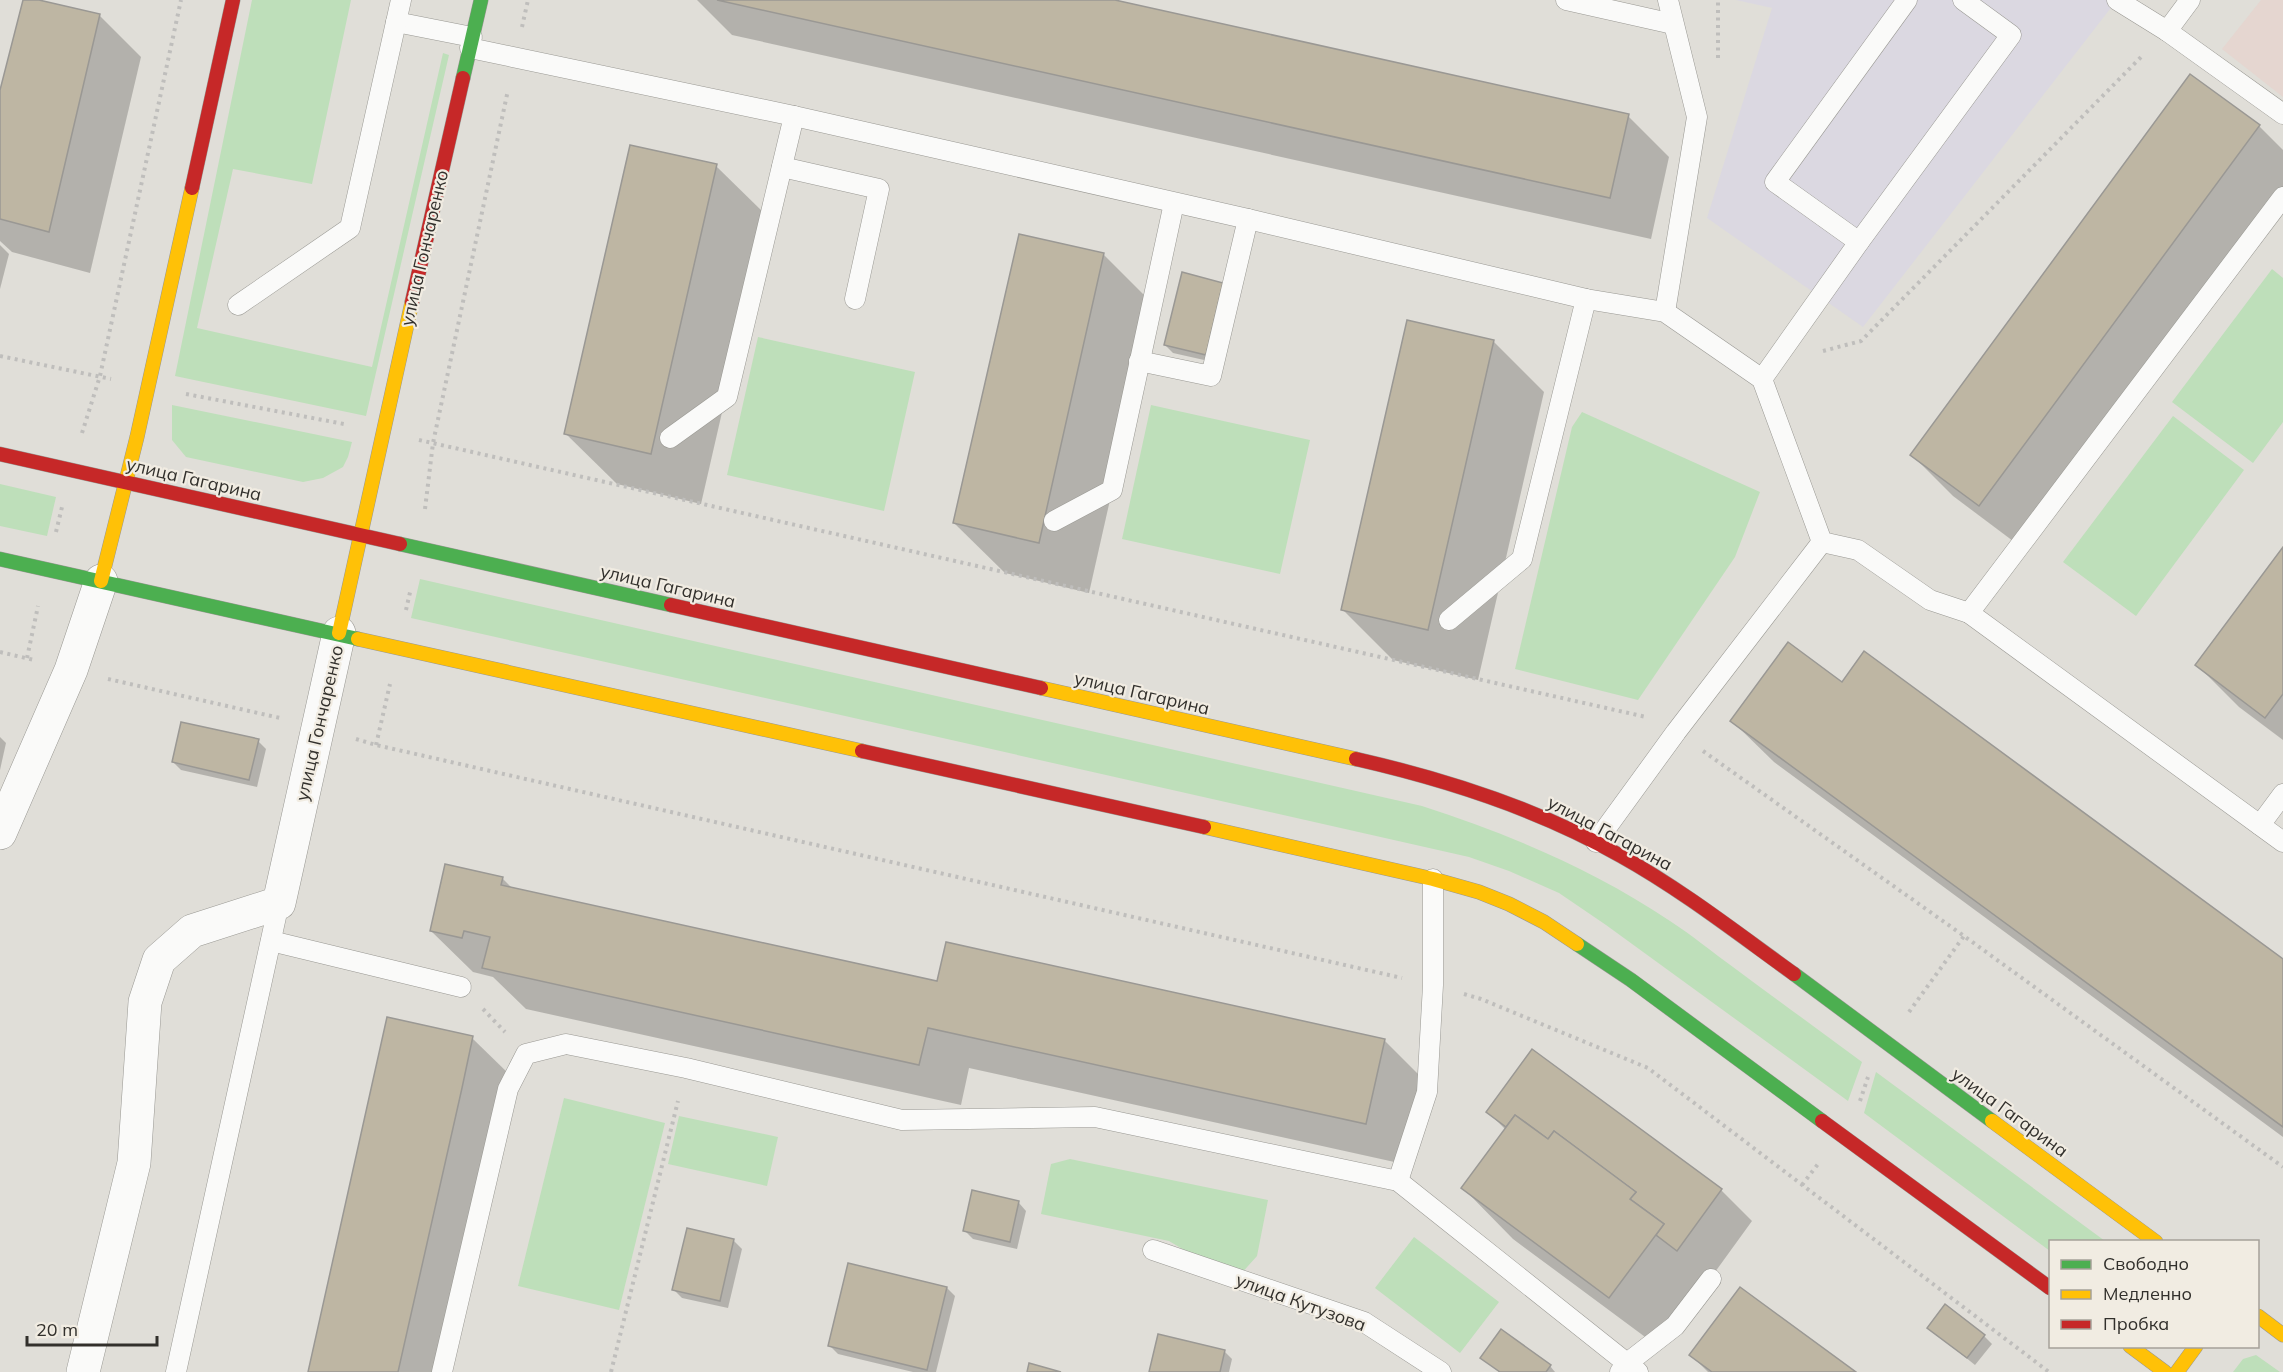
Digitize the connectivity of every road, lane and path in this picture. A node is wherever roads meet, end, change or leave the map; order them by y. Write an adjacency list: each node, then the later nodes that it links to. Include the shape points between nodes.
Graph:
1 (181, 0): 31 (path)
2 (233, 0): 32 (main road)
3 (401, 0): 12 (lane)
4 (481, 0): 15 (main road, улица Гончаренко)
5 (528, 0): 16 (path)
6 (1566, 0): 13 (lane)
7 (1668, 0): 13 (lane)
8 (1907, 0): 23 (lane, via 1775,182)
9 (1963, 0): 23 (lane, via 2012,35)
10 (2117, 0): 14 (lane)
11 (2190, 0): 14 (lane)
12 (396, 22): 15 (lane); 26 (lane, via 350,228)
13 (1673, 24): 27 (lane, via 1697,117)
14 (2167, 31): 17 (lane); 30 (path, via 1861,341)
15 (471, 43): 16 (lane); 33 (main road, улица Гончаренко)
16 (515, 58): 18 (lane); 35 (path)
17 (2283, 114)
18 (794, 116): 19 (lane); 20 (lane)
19 (782, 167): 24 (lane, via 879,189); 34 (lane, via 727,397)
20 (1174, 203): 22 (lane); 29 (lane)
21 (2281, 203): 46 (lane)
22 (1248, 219): 25 (lane); 29 (lane, via 1211,376)
23 (1859, 242): 30 (lane)
24 (855, 298)
25 (1586, 299): 27 (lane); 47 (lane, via 1522,559)
26 (238, 305)
27 (1665, 312): 30 (lane)
28 (0, 356): 31 (path)
29 (1138, 360): 39 (lane, via 1112,490)
30 (1766, 372): 41 (lane)
31 (100, 376): 32 (path); 37 (path)
32 (148, 387): 33 (path); 38 (main road)
33 (382, 431): 35 (path); 40 (main road, улица Гончаренко)
34 (670, 438)
35 (433, 444): 42 (path); 54 (path, via 1658,720)
36 (0, 454): 37 (main road, улица Гагарина)
37 (71, 470): 38 (main road, улица Гагарина); 44 (path)
38 (126, 482): 40 (main road, улица Гагарина); 45 (main road)
39 (1054, 521)
40 (360, 535): 42 (main road, улица Гагарина); 48 (main road, улица Гончаренко)
41 (1822, 542): 46 (lane, via 1858,550 1930,600); 54 (lane)
42 (420, 548): 49 (path); 59 (main road, улица Гагарина, via 1416,773 1536,814)
43 (0, 559): 44 (main road)
44 (46, 569): 45 (main road); 51 (path)
45 (100, 581): 48 (main road); 52 (street)
46 (1969, 613): 57 (lane)
47 (1449, 620)
48 (339, 633): 49 (main road); 53 (street, улица Гончаренко)
49 (398, 646): 55 (path); 61 (main road)
50 (0, 652): 51 (path)
51 (27, 658): 52 (path)
52 (71, 670): 53 (path); 58 (street)
53 (318, 726): 55 (path); 62 (street, улица Гончаренко)
54 (1676, 732): 59 (lane); 68 (path)
55 (376, 745): 64 (path)
56 (2283, 794): 57 (lane)
57 (2260, 825): 60 (lane)
58 (0, 833)
59 (1596, 842): 70 (main road, улица Гагарина, via 1697,903)
60 (2283, 842)
61 (1433, 879): 64 (lane); 73 (main road, via 1509,904 1581,946)
62 (279, 903): 63 (lane); 79 (street, via 192,931 159,960 145,1002 134,1163)
63 (271, 940): 65 (lane); 80 (lane)
64 (1432, 985): 69 (lane, via 1427,1092); 84 (path, via 1481,999 1647,1068)
65 (461, 987): 66 (path)
66 (526, 1054): 67 (lane, via 567,1044); 81 (lane, via 508,1089)
67 (686, 1068): 69 (lane, via 902,1120 1095,1117); 82 (path)
68 (2283, 1167)
69 (1398, 1181): 78 (lane)
70 (2153, 1240)
71 (1153, 1250): 83 (lane, улица Кутузова, via 1364,1322)
72 (1711, 1279): 78 (lane, via 1675,1326)
73 (2049, 1287)
74 (2259, 1317): 75 (main road)
75 (2283, 1335)
76 (2131, 1348): 85 (main road)
77 (2195, 1348): 86 (main road)
78 (1628, 1369)
79 (83, 1372)
80 (176, 1372)
81 (442, 1372)
82 (611, 1372)
83 (1441, 1372)
84 (2049, 1372)
85 (2165, 1372)
86 (2177, 1372)

